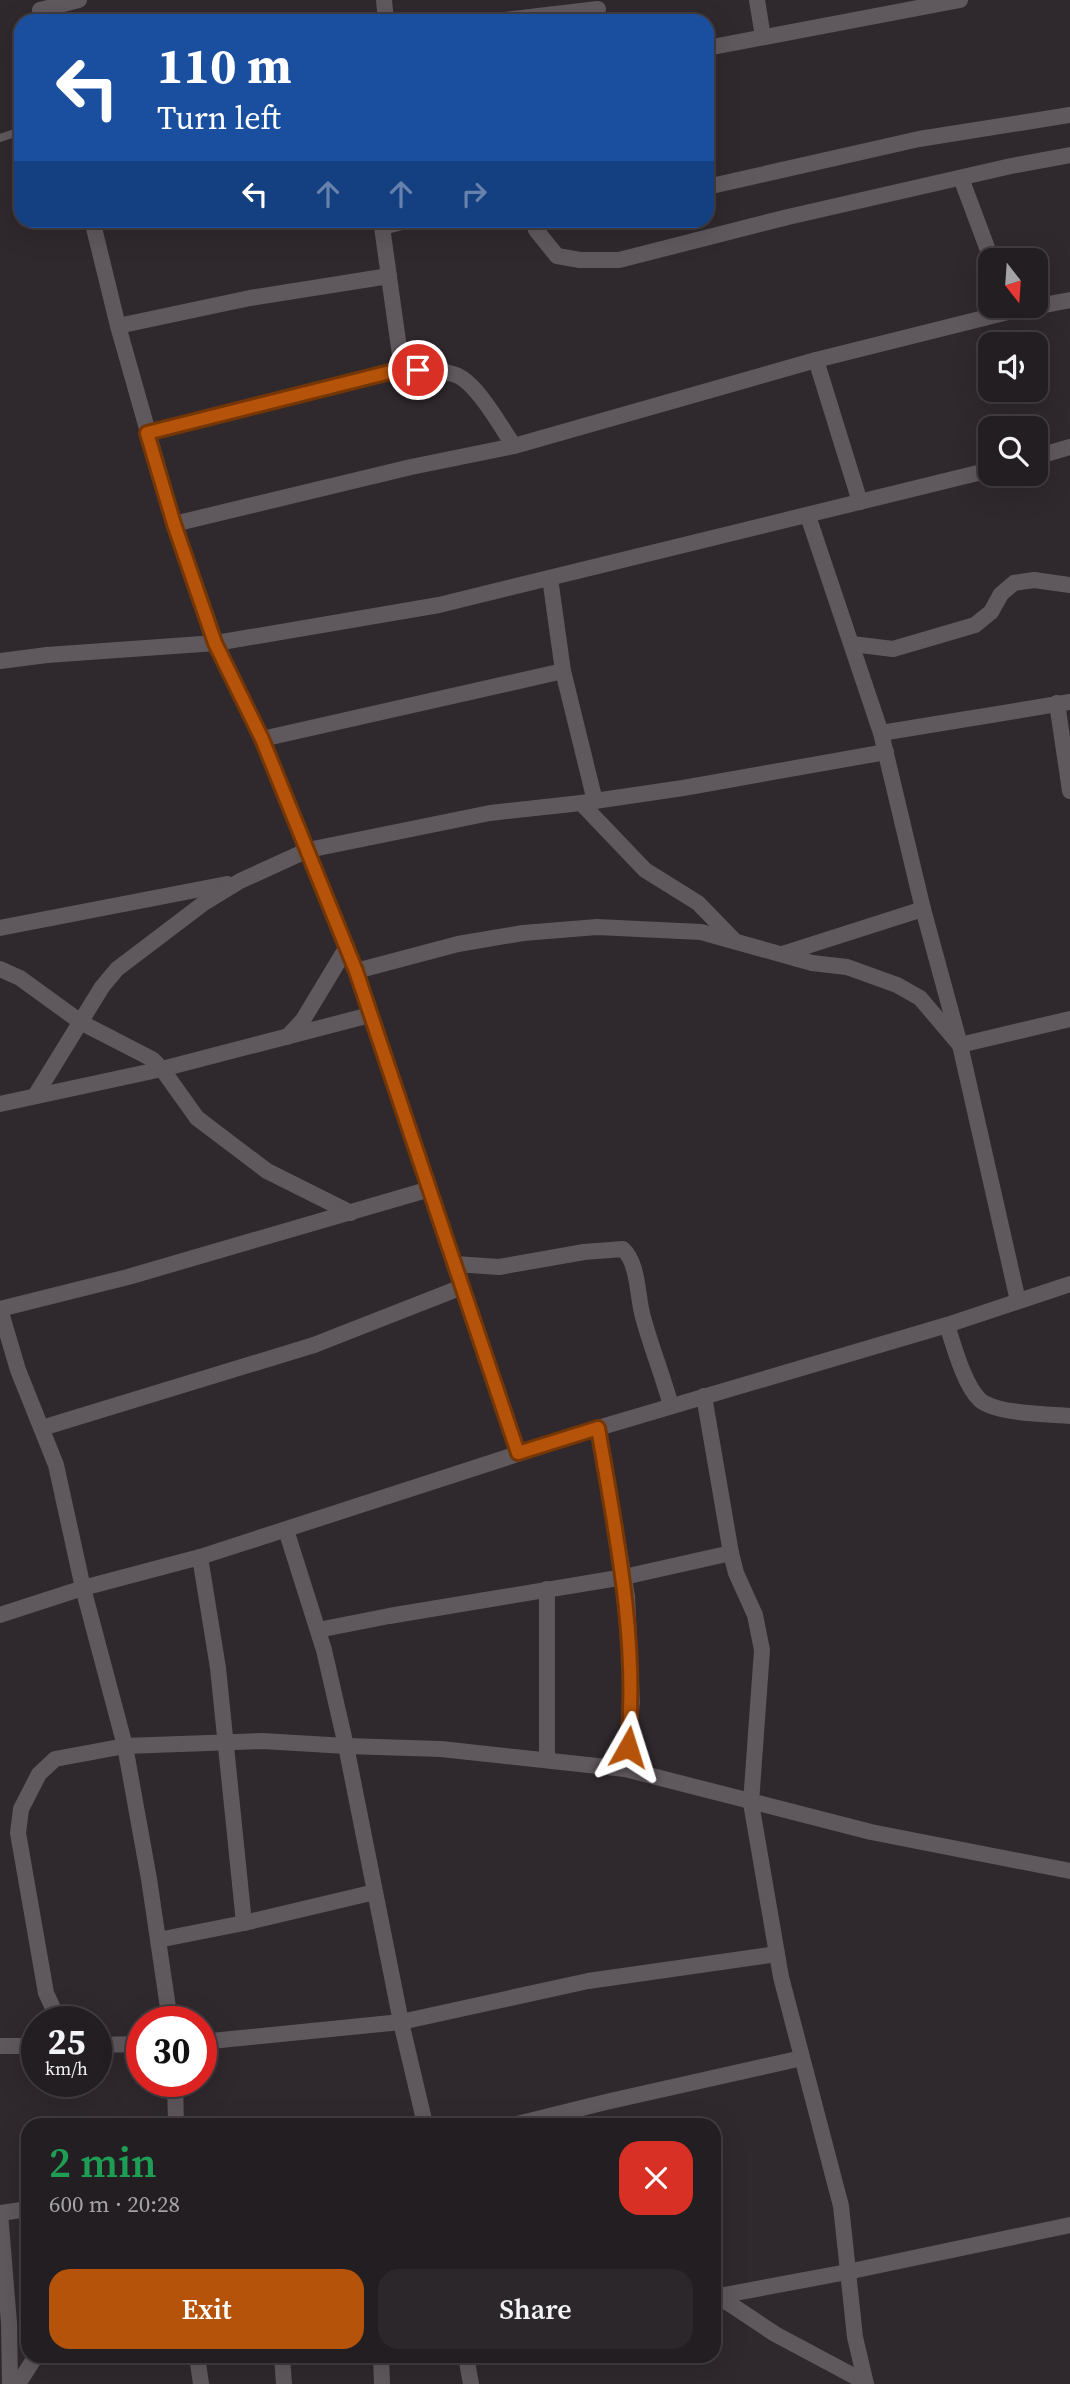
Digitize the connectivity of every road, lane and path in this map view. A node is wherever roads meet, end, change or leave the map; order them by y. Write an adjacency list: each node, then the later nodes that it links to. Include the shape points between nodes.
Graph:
1 (79, 0): 6 (street)
2 (757, 0): 9 (street)
3 (960, 0): 4 (street)
4 (903, 5): 9 (street)
5 (554, 7): 7 (street); 8 (street)
6 (40, 10)
7 (598, 10)
8 (524, 14)
9 (762, 37): 10 (street)
10 (714, 47)
11 (1070, 114): 14 (street, via 919,139)
12 (1070, 155): 13 (street)
13 (961, 178): 17 (street, via 619,260 557,256); 18 (street)
14 (714, 185)
15 (94, 228): 23 (street)
16 (383, 228): 19 (street)
17 (536, 228)
18 (987, 248)
19 (389, 276): 23 (street, via 250,298); 25 (street)
20 (1070, 300): 21 (street)
21 (1048, 303)
22 (978, 318): 24 (street)
23 (118, 326): 26 (street)
24 (816, 360): 27 (street); 31 (street)
25 (402, 369): 26 (street); 27 (street, via 459,376 477,392)
26 (147, 433): 33 (street)
27 (514, 446): 33 (street)
28 (1070, 447): 29 (street)
29 (1048, 453)
30 (978, 473): 31 (street)
31 (860, 502): 32 (street)
32 (808, 516): 34 (street); 37 (street)
33 (174, 524): 36 (street)
34 (550, 578): 36 (street, via 439,605); 39 (street)
35 (1070, 585): 37 (street, via 1034,580 1014,583 975,625 892,649)
36 (215, 643): 38 (street); 42 (street)
37 (852, 644): 41 (street)
38 (0, 661)
39 (563, 671): 42 (street); 45 (street)
40 (1063, 703): 41 (street); 44 (street)
41 (881, 733): 43 (street)
42 (262, 739): 46 (street)
43 (886, 752): 45 (street); 48 (street)
44 (1070, 791)
45 (588, 802): 46 (street, via 490,813); 50 (street, via 645,870 698,903)
46 (308, 850): 47 (street); 51 (street)
47 (240, 881): 49 (street); 57 (street, via 117,969)
48 (923, 909): 52 (street); 59 (street)
49 (0, 928)
50 (735, 940): 52 (street); 54 (street, via 701,932 597,927 523,933 458,944)
51 (346, 947): 54 (street); 58 (street, via 303,1020)
52 (780, 955): 59 (street, via 847,967 897,985 920,998)
53 (0, 969): 57 (street)
54 (356, 971): 55 (street)
55 (370, 1015): 58 (street); 63 (street)
56 (1070, 1018): 59 (street)
57 (82, 1023): 60 (street, via 145,1054); 61 (street)
58 (286, 1037): 60 (street)
59 (960, 1045): 68 (street)
60 (162, 1069): 61 (street); 64 (street, via 198,1118 231,1144 267,1171)
61 (34, 1097): 62 (street)
62 (0, 1104)
63 (430, 1189): 64 (street); 65 (street)
64 (351, 1213): 73 (street, via 0,1310)
65 (455, 1264): 67 (street); 71 (street, via 499,1267 623,1249 632,1265)
66 (1070, 1284): 68 (street)
67 (462, 1287): 73 (street, via 314,1345); 75 (street)
68 (1018, 1301): 69 (street)
69 (947, 1325): 70 (street); 72 (street, via 970,1387 981,1401 1000,1409)
70 (704, 1396): 71 (street); 77 (street)
71 (671, 1406): 74 (street)
72 (1070, 1416)
73 (42, 1428): 80 (street, via 56,1465)
74 (598, 1428): 75 (street); 79 (street)
75 (518, 1453): 76 (street)
76 (286, 1530): 78 (street); 83 (street)
77 (731, 1553): 79 (street); 89 (street, via 755,1615 762,1650)
78 (200, 1558): 80 (street); 84 (street)
79 (624, 1577): 81 (street); 88 (street, via 632,1702)
80 (83, 1588): 82 (street); 85 (street)
81 (547, 1589): 83 (street); 87 (street)
82 (0, 1615)
83 (318, 1630): 86 (street)
84 (225, 1742): 85 (street); 86 (street); 92 (street)
85 (125, 1746): 93 (street); 95 (street, via 55,1759 39,1774 21,1809 18,1833)
86 (346, 1746): 87 (street, via 441,1749); 91 (street)
87 (547, 1760): 88 (street)
88 (625, 1769): 89 (street)
89 (751, 1803): 90 (street); 94 (street)
90 (1070, 1871)
91 (375, 1892): 92 (street); 97 (street)
92 (244, 1923): 93 (street)
93 (158, 1940): 96 (street)
94 (777, 1954): 97 (street, via 588,1982); 101 (street)
95 (52, 2006)
96 (168, 2006)
97 (401, 2022): 98 (street); 104 (street)
98 (217, 2040)
99 (0, 2046): 100 (street)
100 (21, 2046)
101 (802, 2058): 105 (street); 109 (street, via 841,2206)
102 (175, 2097): 103 (street)
103 (176, 2118)
104 (424, 2118)
105 (541, 2118)
106 (21, 2210): 107 (street)
107 (0, 2213): 112 (street)
108 (1070, 2225): 109 (street)
109 (847, 2272): 110 (street); 118 (street)
110 (721, 2296)
111 (721, 2300): 118 (street)
112 (4, 2323): 119 (street)
113 (32, 2363): 120 (street)
114 (198, 2363): 121 (street)
115 (282, 2363): 122 (street)
116 (382, 2363): 123 (street)
117 (467, 2363): 124 (street)
118 (866, 2383)
119 (10, 2384)
120 (18, 2384)
121 (201, 2384)
122 (284, 2384)
123 (382, 2384)
124 (471, 2384)

